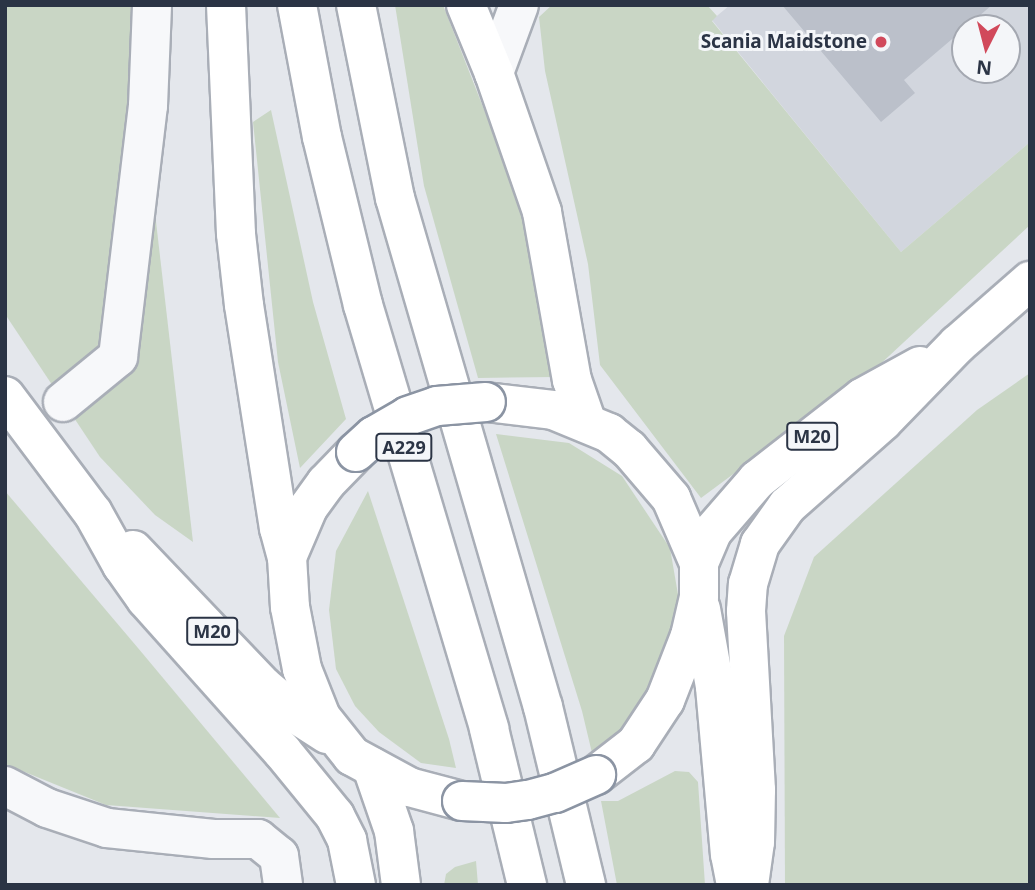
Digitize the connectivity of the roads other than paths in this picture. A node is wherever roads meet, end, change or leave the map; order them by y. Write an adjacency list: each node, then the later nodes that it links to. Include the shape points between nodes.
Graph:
1 (152, 5): 11 (street, via 148,106 118,358)
2 (226, 5): 14 (highway, via 236,234)
3 (298, 5): 22 (highway, A229, via 322,137 363,305 489,729)
4 (356, 5): 23 (highway, A229, via 395,198 543,707)
5 (466, 5): 7 (highway)
6 (519, 5): 7 (street)
7 (494, 73): 12 (highway, via 542,212 572,380)
8 (1030, 281): 9 (highway, M20)
9 (958, 344): 15 (highway, M20, via 862,398 757,480 712,532); 25 (highway, M20, via 883,421 787,506 760,544 748,584 746,611 756,790)
10 (5, 396): 13 (highway, M20)
11 (63, 402)
12 (587, 423): 14 (highway, bridge, via 553,410 486,402 437,406 408,416 374,436 326,483 308,508); 15 (highway, via 629,449 671,498 686,527)
13 (93, 513): 16 (highway, M20, via 156,571 263,686); 20 (highway, M20, via 146,598 335,816 347,840)
14 (287, 557): 16 (highway, via 289,607 302,669 321,717)
15 (699, 580): 17 (highway, bridge, via 681,666 665,700 636,744 596,775 555,793 506,803 463,801 409,787); 24 (highway)
16 (338, 741): 17 (highway)
17 (372, 767): 21 (highway, via 394,831)
18 (5, 786): 19 (street, via 47,808 107,828 258,839 279,856)
19 (284, 885)
20 (356, 885)
21 (401, 885)
22 (527, 885)
23 (586, 885)
24 (736, 885)
25 (749, 885)

